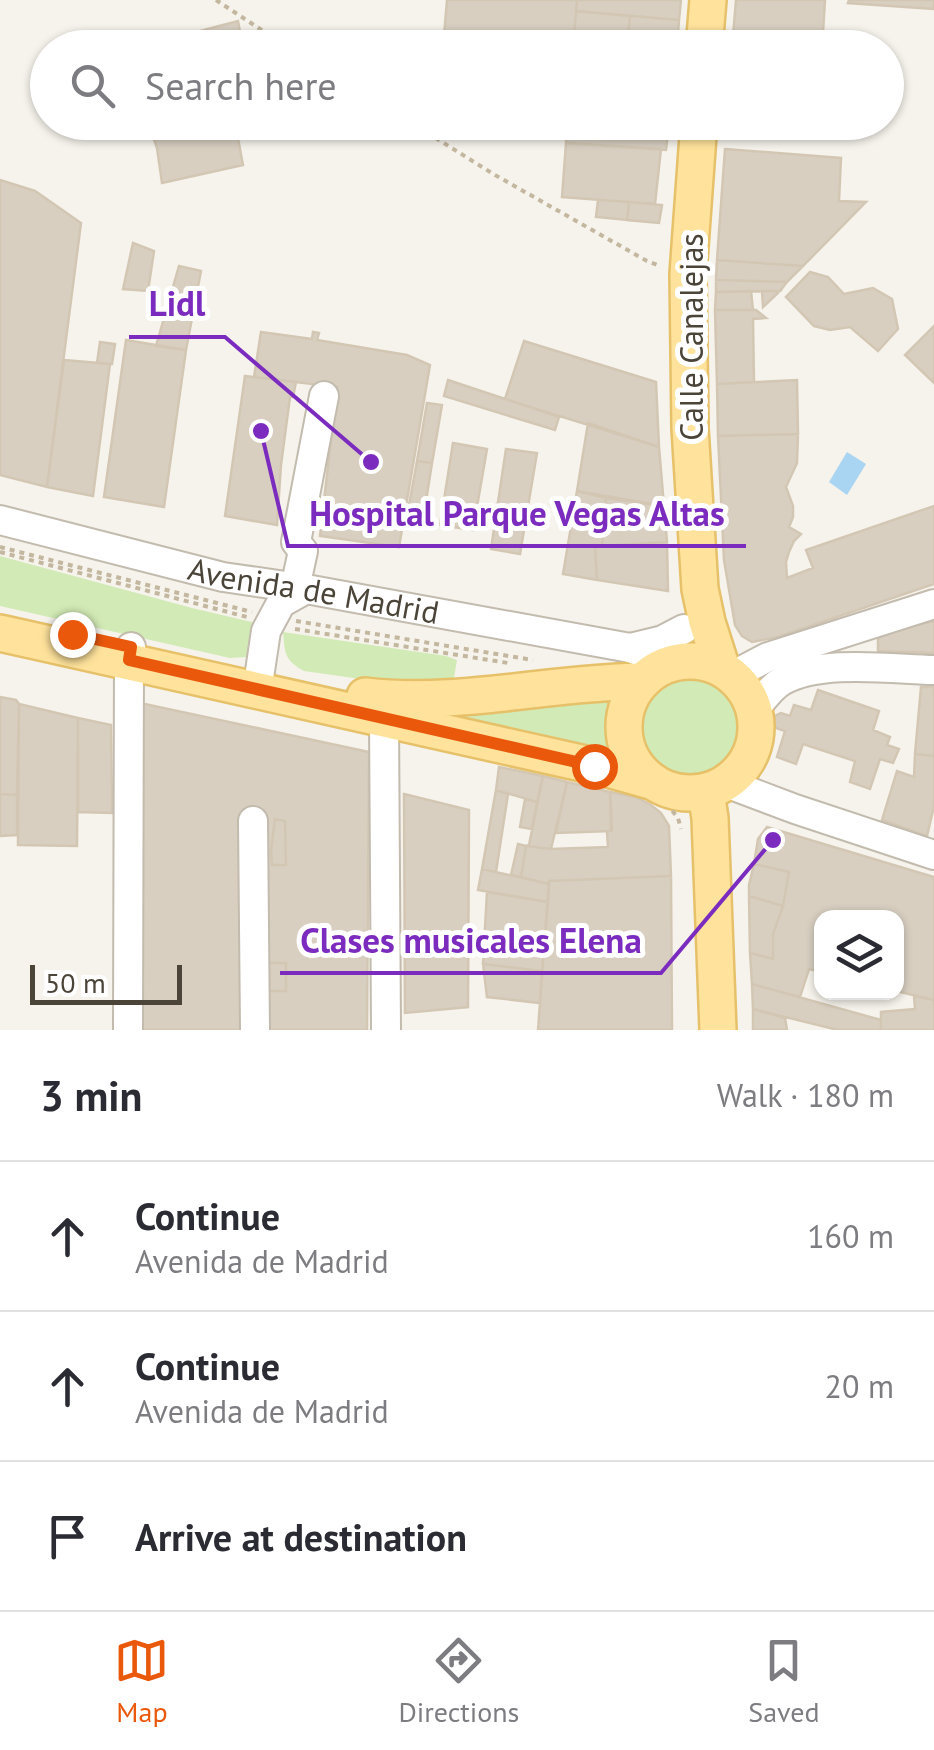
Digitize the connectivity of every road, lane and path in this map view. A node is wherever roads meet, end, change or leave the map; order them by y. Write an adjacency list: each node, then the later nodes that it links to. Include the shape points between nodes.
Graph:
1 (216, 0): 3 (path)
2 (708, 0): 4 (main road)
3 (262, 30)
4 (706, 30)
5 (439, 140): 7 (path, via 647,262)
6 (698, 140): 7 (main road, Calle Canalejas)
7 (688, 274): 17 (main road, Calle Canalejas, via 700,589)
8 (324, 396): 11 (street, via 296,542 303,551)
9 (0, 520): 10 (street, Avenida de Madrid)
10 (223, 577): 11 (street, Avenida de Madrid); 15 (street, via 256,603)
11 (300, 588): 15 (street); 20 (street, Avenida de Madrid)
12 (934, 604): 14 (street)
13 (0, 618): 18 (main road)
14 (854, 630): 19 (street); 21 (street)
15 (266, 631): 23 (street)
16 (0, 633): 18 (main road)
17 (713, 653): 19 (street); 19 (street); 20 (main road); 20 (main road, via 706,663); 24 (main road)
18 (130, 654): 23 (main road); 30 (street)
19 (768, 657)
20 (647, 667): 23 (main road, via 599,681 441,699); 26 (main road, via 626,714 625,734 640,769)
21 (862, 668): 22 (street); 24 (street, via 810,671 780,682)
22 (934, 670)
23 (258, 682): 25 (main road)
24 (754, 710): 27 (main road, via 753,747)
25 (384, 719): 26 (main road, via 608,769); 32 (street)
26 (659, 791): 27 (main road); 27 (path, via 678,818)
27 (714, 804): 29 (street, via 794,810); 33 (main road)
28 (253, 821): 31 (street)
29 (934, 855)
30 (128, 1030)
31 (255, 1030)
32 (386, 1030)
33 (718, 1030)

